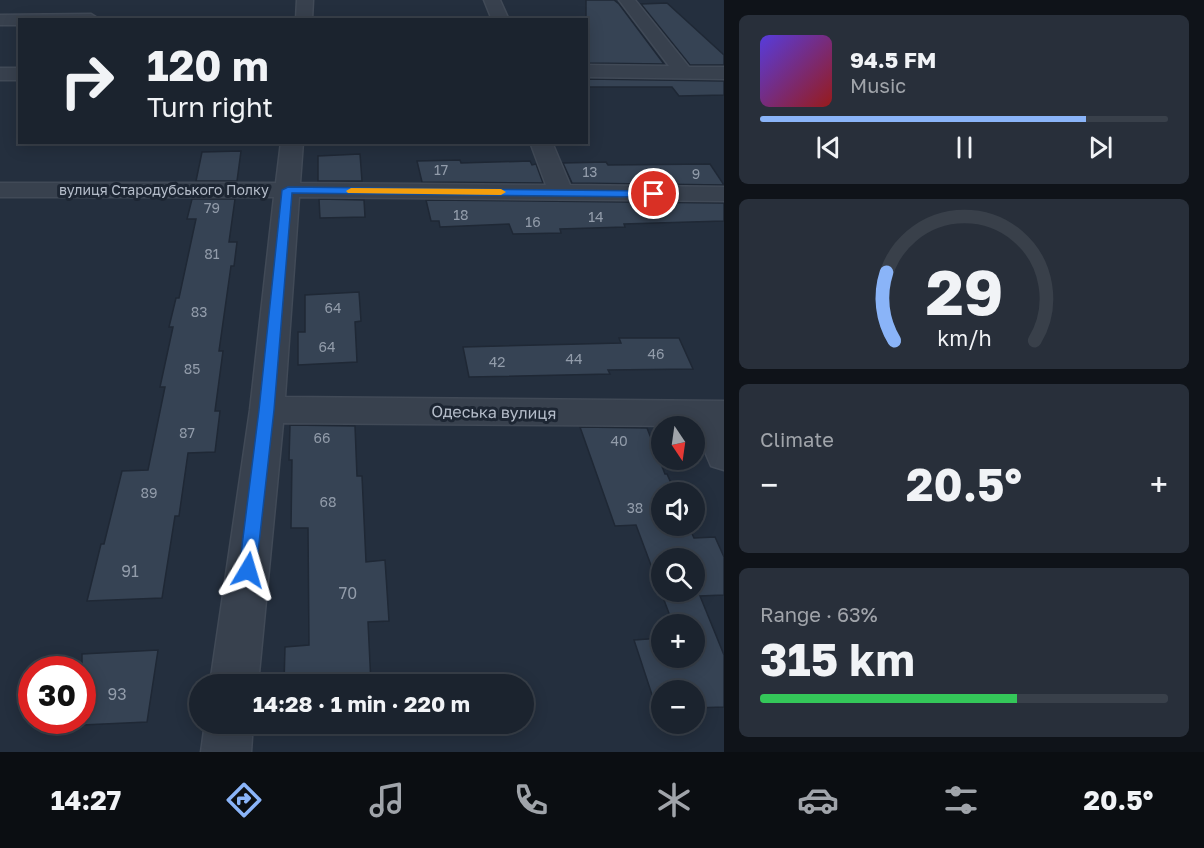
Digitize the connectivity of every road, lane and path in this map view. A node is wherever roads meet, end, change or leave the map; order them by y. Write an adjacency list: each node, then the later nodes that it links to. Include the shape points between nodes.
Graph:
1 (305, 0): 6 (street)
2 (492, 0): 7 (street)
3 (627, 0): 14 (street)
4 (93, 16): 5 (street)
5 (62, 18)
6 (303, 18)
7 (500, 18)
8 (0, 20): 9 (street)
9 (18, 20)
10 (588, 71): 14 (street)
11 (724, 73): 14 (street)
12 (0, 74): 13 (street)
13 (18, 74)
14 (684, 74)
15 (292, 144): 17 (street)
16 (541, 144): 18 (street)
17 (288, 190): 18 (street, вулиця Стародубського Полку); 20 (street, вулиця Стародубського Полку); 21 (street)
18 (561, 193): 19 (street, вулиця Стародубського Полку)
19 (724, 194)
20 (4, 196)
21 (267, 410): 22 (street, Одеська вулиця); 24 (street)
22 (723, 414): 23 (street, Одеська вулиця, via 705,414)
23 (724, 456)
24 (235, 674)
25 (228, 734): 26 (street)
26 (226, 752)

